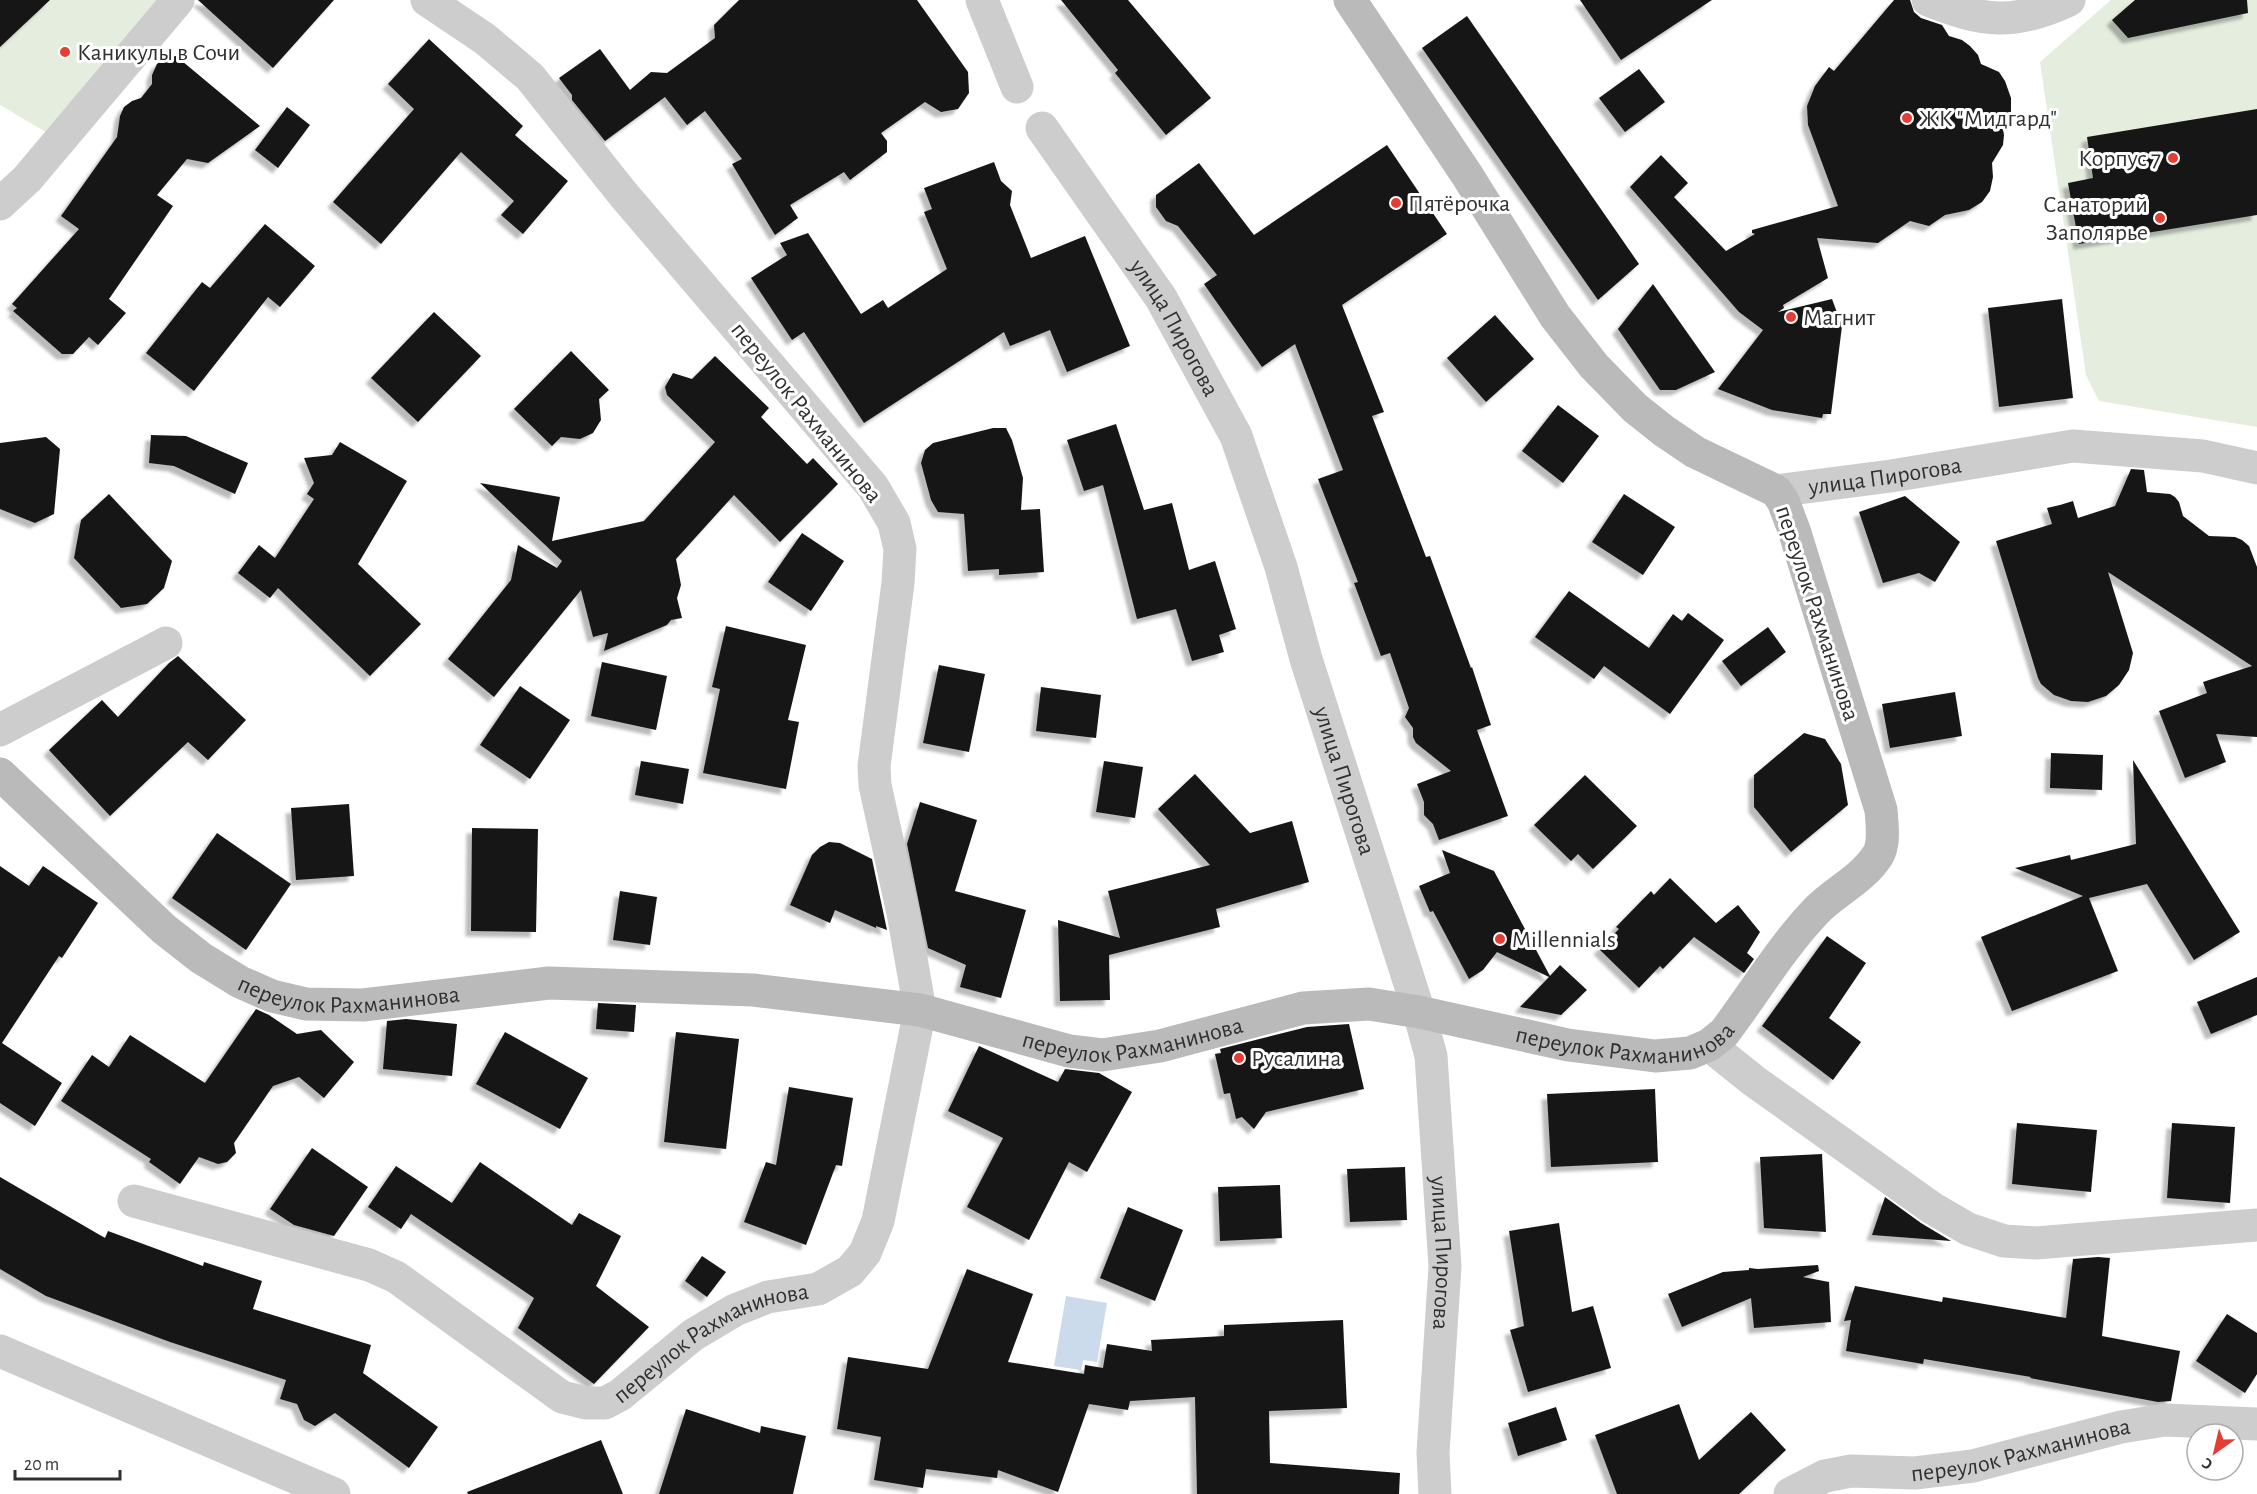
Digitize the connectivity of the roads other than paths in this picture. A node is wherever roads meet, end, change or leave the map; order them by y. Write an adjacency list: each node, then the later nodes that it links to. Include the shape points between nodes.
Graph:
1 (178, 0): 9 (street, via 27,179)
2 (427, 0): 15 (street, переулок Рахманинова, via 485,39 530,77 623,194 873,487 894,523 900,549 874,766)
3 (982, 0): 7 (street)
4 (1350, 0): 11 (street, улица Пирогова, via 1555,316 1594,366 1664,431 1695,452)
5 (1928, 0): 6 (street, via 1975,16 2010,19 2043,12)
6 (2068, 0)
7 (1017, 87)
8 (1042, 128): 16 (street, улица Пирогова, via 1161,298 1236,436 1281,567 1306,659)
9 (0, 204)
10 (2257, 468): 11 (street, улица Пирогова, via 2203,456 2073,446)
11 (1776, 491): 17 (street, переулок Рахманинова, via 1803,556 1881,810 1883,832 1880,853 1866,871 1818,909 1792,938 1724,1033)
12 (166, 643): 13 (street)
13 (0, 730)
14 (0, 774): 15 (street, переулок Рахманинова, via 164,929 201,958 272,996 306,1004 363,1005 549,983 753,990)
15 (920, 1010): 16 (street, переулок Рахманинова, via 1069,1051 1102,1055 1160,1046 1303,1008 1369,1004); 18 (street, переулок Рахманинова, via 878,1221 865,1253 850,1271 818,1289 768,1297 735,1310 693,1335 605,1403 562,1397 396,1277 369,1265)
16 (1419, 1012): 17 (street, переулок Рахманинова, via 1568,1045 1656,1056 1690,1053); 23 (street, улица Пирогова, via 1431,1056 1445,1266 1433,1453)
17 (1709, 1045): 19 (street, via 1932,1208 1968,1229 2004,1241 2036,1243)
18 (134, 1201)
19 (2257, 1225)
20 (0, 1351): 22 (street)
21 (2257, 1424): 24 (street, переулок Рахманинова, via 2165,1420 2121,1427 1973,1466 1915,1473 1851,1471 1825,1476)
22 (334, 1494)
23 (1435, 1494)
24 (1790, 1494)

